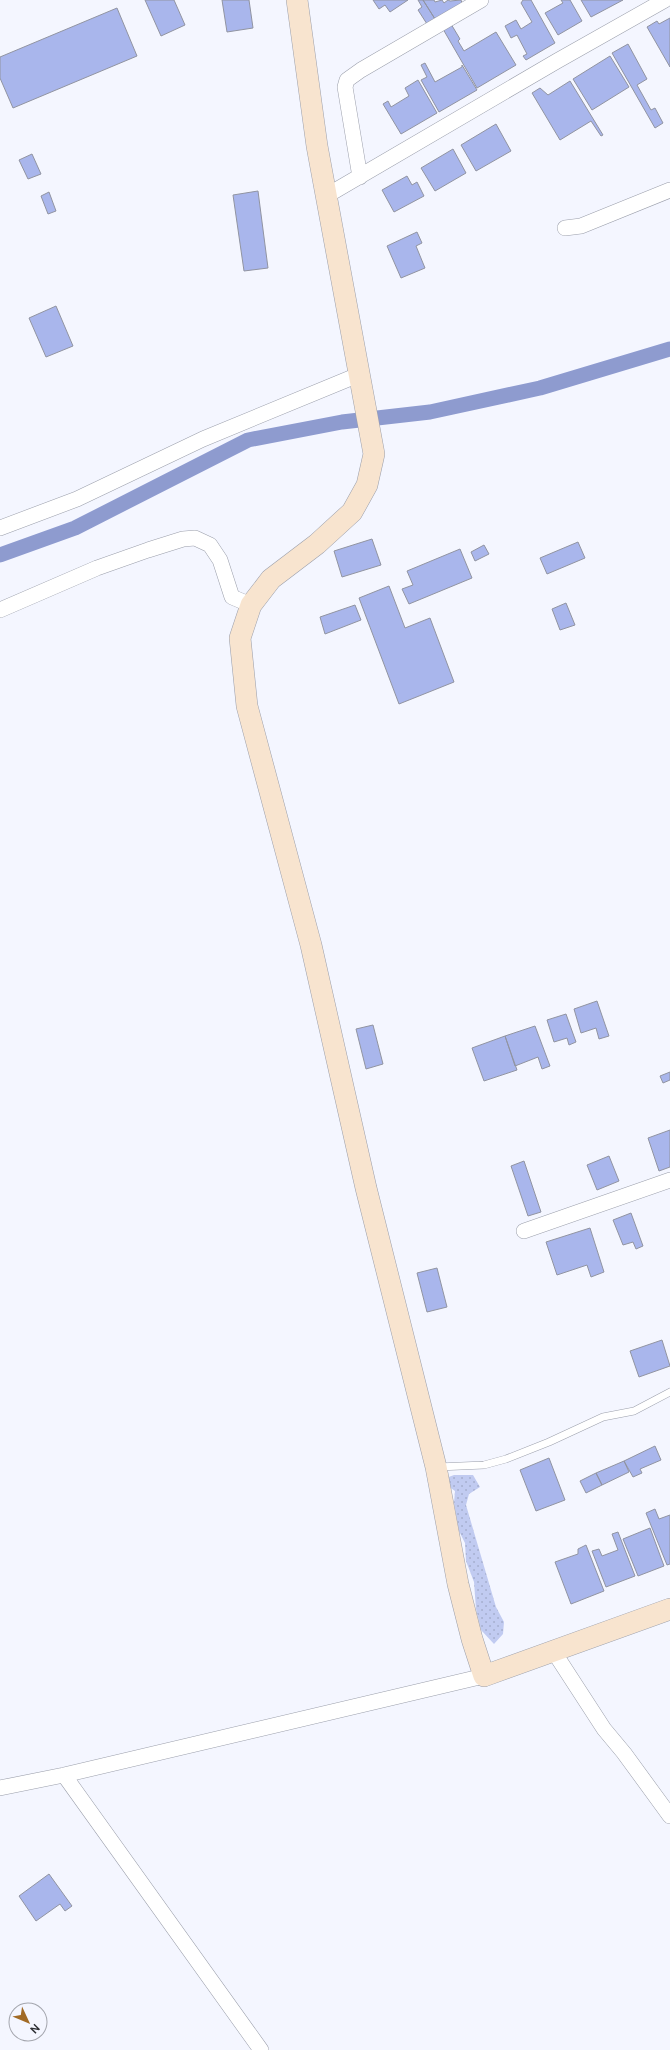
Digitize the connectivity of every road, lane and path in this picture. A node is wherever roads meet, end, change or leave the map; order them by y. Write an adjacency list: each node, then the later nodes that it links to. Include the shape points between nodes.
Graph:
1 (298, 0): 6 (street)
2 (481, 0): 4 (street, via 347,80 345,87)
3 (665, 0): 4 (street)
4 (360, 176): 6 (street)
5 (670, 190): 7 (street, via 581,226)
6 (326, 196): 8 (street)
7 (565, 228)
8 (360, 381): 9 (street, via 203,439 77,499); 10 (street, via 374,454 367,485 352,512 317,544 272,579)
9 (0, 528)
10 (250, 605): 11 (street, via 232,597 220,560 210,545 195,538 183,539 97,568); 15 (street, via 240,638 247,706 311,945 366,1188)
11 (0, 610)
12 (670, 1180): 13 (street)
13 (524, 1232)
14 (670, 1392): 15 (lane, via 634,1411 603,1417 506,1459 484,1465)
15 (436, 1467): 18 (street, via 458,1584)
16 (670, 1609): 17 (street)
17 (554, 1652): 18 (street); 21 (street, via 604,1729 624,1752)
18 (484, 1676): 19 (street)
19 (64, 1775): 20 (street); 22 (street)
20 (0, 1788)
21 (670, 1816)
22 (261, 2050)

